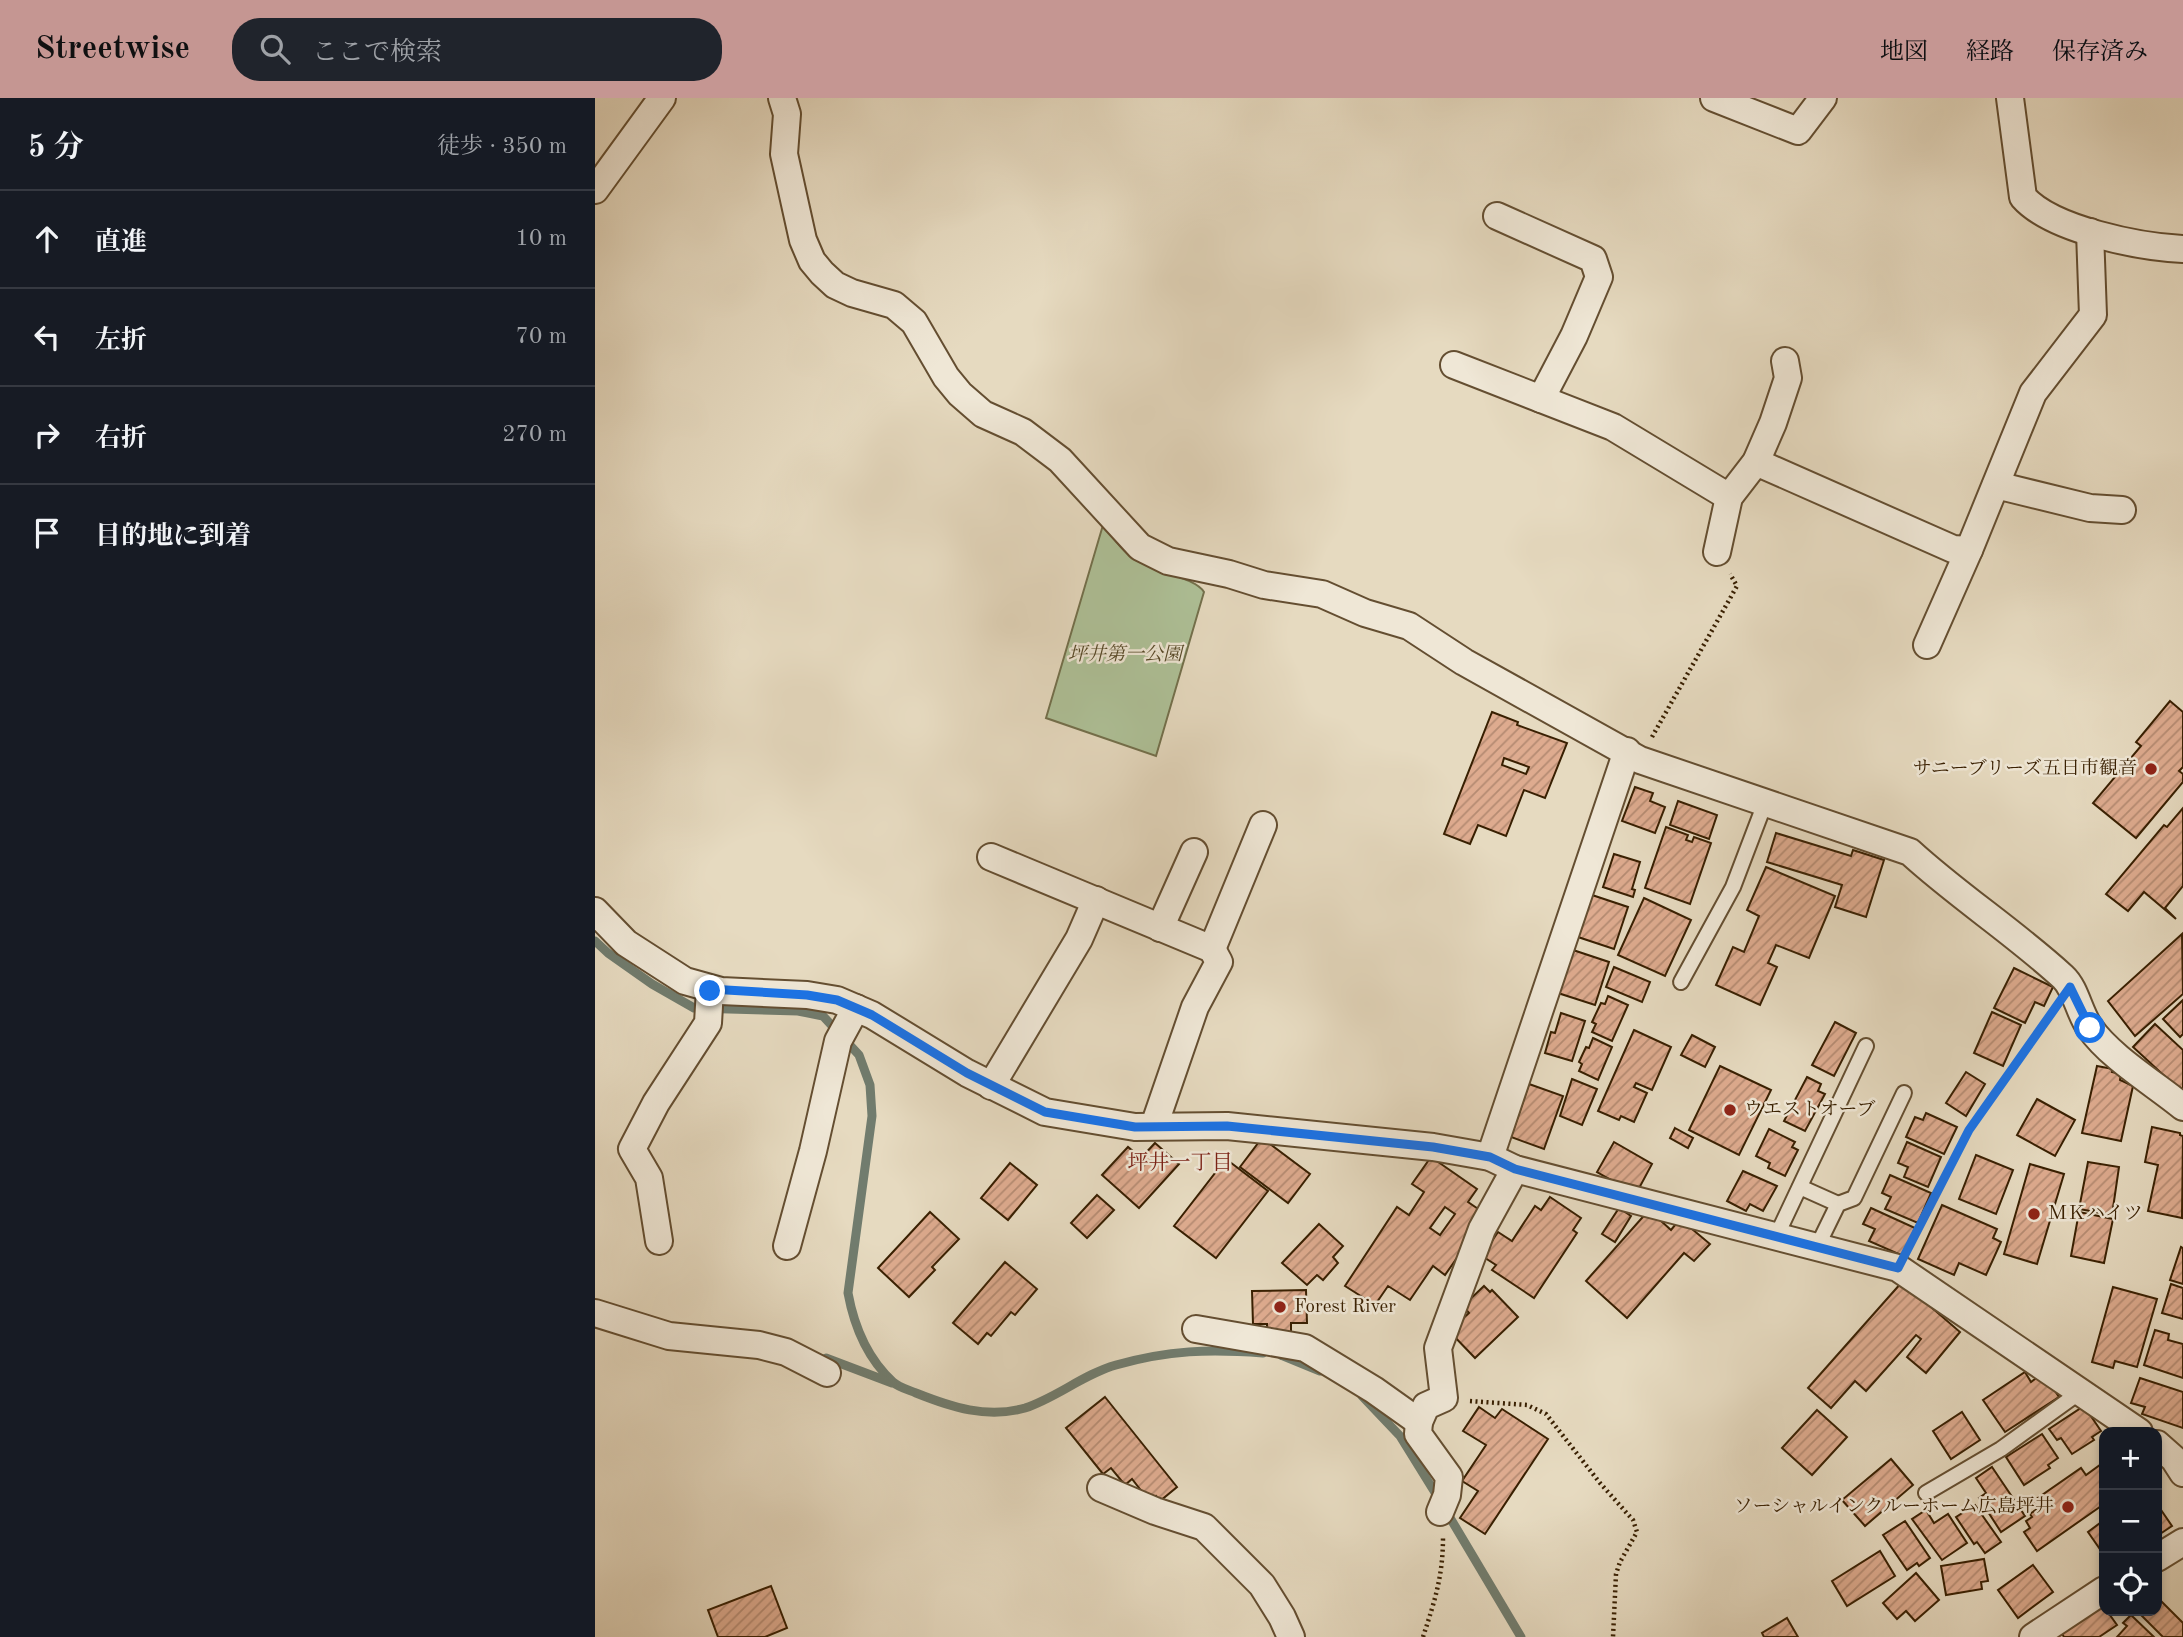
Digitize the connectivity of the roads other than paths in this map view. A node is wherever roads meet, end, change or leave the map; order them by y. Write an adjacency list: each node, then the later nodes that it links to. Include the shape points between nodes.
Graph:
1 (662, 98): 6 (street)
2 (782, 98): 20 (street, via 787,114 784,153 812,261 835,285 894,305 914,322 960,394 983,414 1023,432 1060,460 1140,547 1168,561 1322,594 1409,626 1464,662)
3 (1714, 98): 4 (street, via 1798,131)
4 (1822, 98)
5 (2008, 98): 8 (street, via 2023,197 2046,215)
6 (595, 190)
7 (1497, 216): 12 (street, via 1593,259 1599,277)
8 (2090, 232): 9 (street, via 2154,248); 14 (street, via 2093,315 2033,393)
9 (2183, 249)
10 (1785, 361): 13 (street, via 1788,378)
11 (1454, 365): 12 (street)
12 (1541, 399): 15 (street, via 1613,427)
13 (1756, 462): 15 (street); 17 (street, via 1953,549)
14 (1996, 485): 16 (street, via 2090,509); 17 (street)
15 (1730, 498): 18 (street)
16 (2122, 510)
17 (1969, 550): 19 (street)
18 (1717, 552)
19 (1927, 645)
20 (1633, 755): 21 (street); 37 (street)
21 (1765, 803): 29 (lane, via 1733,887); 35 (street, via 1910,852 2066,979 2090,1028 2111,1052)
22 (1263, 825): 28 (street)
23 (1194, 852): 27 (street)
24 (991, 857): 25 (street)
25 (1096, 901): 27 (street); 33 (street, via 1079,939)
26 (595, 911): 30 (street, via 626,943 685,981)
27 (1160, 928): 28 (street)
28 (1212, 948): 36 (street, via 1219,962 1195,1007)
29 (1681, 982)
30 (710, 990): 31 (street, via 807,995 837,1000); 42 (street, via 708,1023 632,1149 649,1178)
31 (854, 1013): 33 (street, via 872,1015); 43 (street, via 838,1041)
32 (1866, 1046): 39 (lane)
33 (991, 1086): 36 (street, via 1045,1112)
34 (1904, 1093): 40 (lane, via 1854,1198)
35 (2183, 1107)
36 (1154, 1126): 37 (street, via 1227,1126)
37 (1490, 1157): 38 (street)
38 (1515, 1169): 41 (street); 49 (street, via 1482,1229 1439,1348 1444,1398 1426,1406)
39 (1800, 1187): 40 (lane); 41 (lane)
40 (1838, 1204): 44 (lane)
41 (1776, 1237): 44 (street)
42 (659, 1241)
43 (787, 1246)
44 (1817, 1247): 48 (street, via 1898,1268)
45 (595, 1313): 47 (street, via 669,1336 759,1345 786,1352)
46 (1196, 1329): 49 (street, via 1305,1348)
47 (827, 1373)
48 (2080, 1392): 50 (street); 54 (lane, via 2001,1449)
49 (1419, 1422): 55 (street, via 1418,1434 1449,1477)
50 (2132, 1427)
51 (2162, 1448): 52 (street)
52 (2183, 1474)
53 (1101, 1488): 59 (street, via 1204,1527 1262,1585)
54 (1926, 1493)
55 (1444, 1504)
56 (2183, 1542): 57 (street)
57 (2162, 1555)
58 (2099, 1593): 60 (street)
59 (1291, 1637)
60 (2033, 1637)

